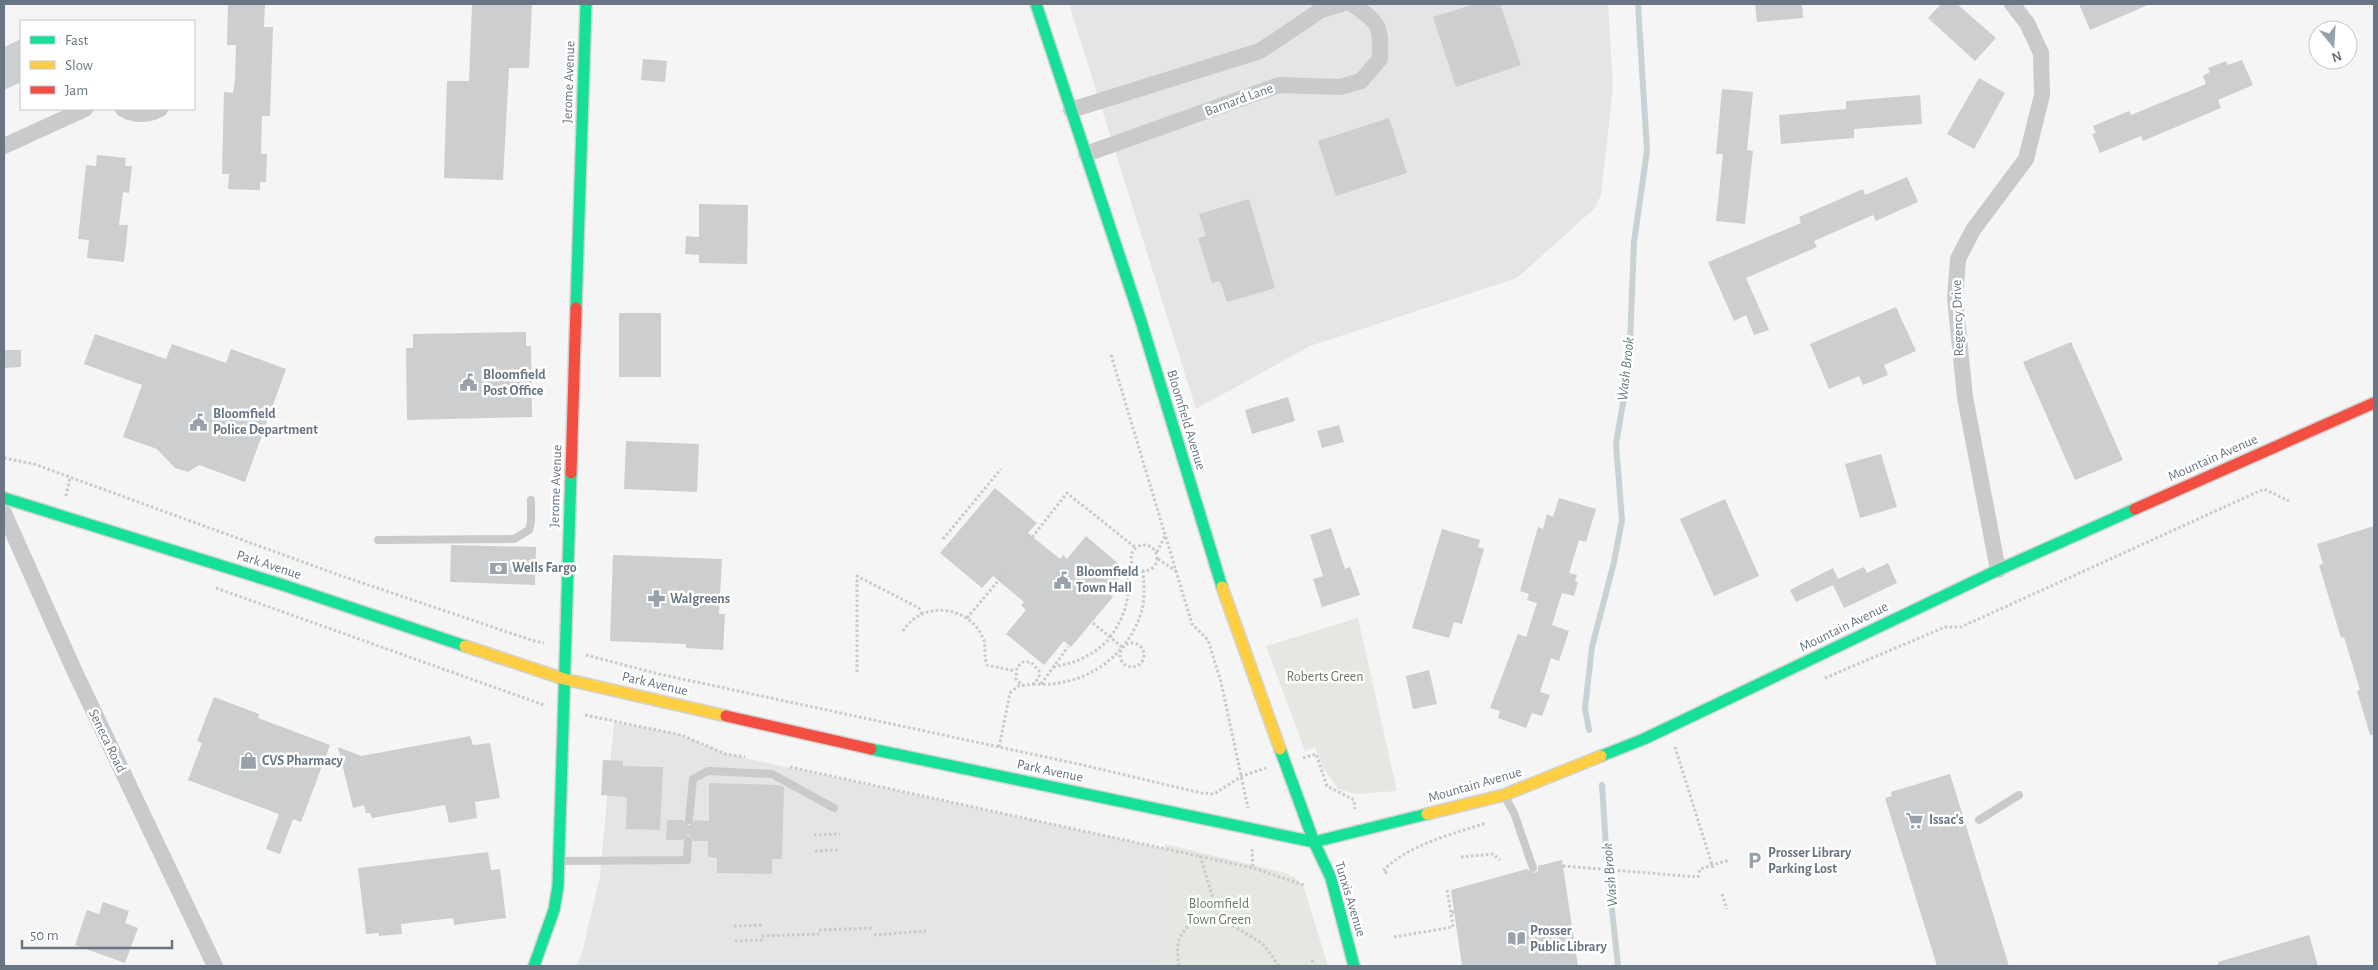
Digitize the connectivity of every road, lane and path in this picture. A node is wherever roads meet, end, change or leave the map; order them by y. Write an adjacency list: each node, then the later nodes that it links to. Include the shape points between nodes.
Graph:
1 (586, 4): 41 (main road, Jerome Avenue)
2 (1036, 4): 9 (main road, Bloomfield Avenue)
3 (1342, 4): 9 (street, via 1321,10 1260,51)
4 (1352, 4): 11 (street, Barnard Lane, via 1372,18 1381,33 1380,59 1361,81 1340,87 1279,85)
5 (2012, 4): 28 (street, Regency Drive, via 2027,23 2041,53 2042,95 2026,159 1973,230 1958,259 1955,298 1962,378)
6 (83, 110): 10 (street)
7 (126, 110): 8 (street, via 136,114)
8 (157, 110)
9 (1071, 110): 11 (main road, Bloomfield Avenue)
10 (4, 146)
11 (1086, 154): 54 (main road, Bloomfield Avenue, via 1213,564)
12 (1111, 355): 20 (path)
13 (2374, 403): 28 (main road, Mountain Avenue)
14 (4, 458): 41 (path, via 34,464 336,574)
15 (1001, 469): 21 (path)
16 (4, 498): 45 (main road, Park Avenue, via 280,584)
17 (531, 500): 22 (lane, via 529,530 514,539)
18 (2289, 501): 46 (path, via 2264,489 1962,627 1945,626)
19 (4, 513): 93 (street, Seneca Road, via 78,679)
20 (1166, 535): 25 (path); 30 (path)
21 (943, 539)
22 (378, 540)
23 (1026, 545): 24 (path, via 1067,493)
24 (1136, 548): 25 (path, via 1148,545); 27 (path, via 1131,560)
25 (1157, 553): 26 (path)
26 (1158, 559): 29 (path, via 1154,567); 30 (path)
27 (1136, 568): 29 (path); 32 (path)
28 (1998, 570): 56 (main road, Mountain Avenue, via 1644,739)
29 (1144, 571): 40 (path, via 1142,608 1132,636)
30 (1177, 572): 55 (path, via 1192,624 1208,640)
31 (1004, 574): 35 (path)
32 (1128, 576): 33 (path); 38 (path, via 1124,613)
33 (1113, 594)
34 (922, 614): 35 (path, via 949,610); 37 (path); 44 (path, via 919,608 857,576)
35 (966, 618): 43 (path, via 983,638 986,664)
36 (1093, 623): 38 (path)
37 (903, 631)
38 (1110, 637): 40 (path); 42 (path, via 1101,648 1083,659)
39 (1068, 647): 42 (path)
40 (1122, 648): 40 (path, via 1120,659 1125,666 1133,668 1140,664 1144,653 1140,646 1129,643); 49 (path, via 1096,671 1061,684)
41 (565, 650): 45 (main road, Jerome Avenue); 52 (path, via 659,674)
42 (1053, 667): 49 (path)
43 (1015, 671): 47 (path, via 1016,679); 48 (path, via 1023,662 1035,664 1040,675)
44 (857, 672)
45 (564, 679): 63 (main road, Park Avenue, via 855,746); 74 (main road, Jerome Avenue)
46 (1824, 679)
47 (1022, 684): 48 (path); 52 (path, via 1010,693)
48 (1033, 684): 49 (path)
49 (1040, 685)
50 (1682, 744): 51 (path)
51 (1675, 746): 53 (path); 75 (path)
52 (999, 748): 55 (path, via 1201,793 1214,794)
53 (1667, 749)
54 (1284, 762): 55 (path); 59 (path, via 1316,754 1327,786 1354,800); 67 (main road, Bloomfield Avenue)
55 (1242, 776): 63 (path)
56 (1504, 795): 60 (lane); 67 (main road, Mountain Avenue)
57 (2019, 795): 62 (lane)
58 (834, 808): 61 (lane, via 772,774 708,771 693,779)
59 (1355, 809)
60 (1514, 814): 77 (lane); 79 (path, via 1418,848 1390,863 1383,871)
61 (689, 820)
62 (1979, 820)
63 (1251, 829): 67 (main road, Park Avenue); 80 (path, via 1253,868)
64 (840, 834): 65 (path)
65 (814, 836)
66 (688, 840): 74 (lane, via 687,860)
67 (1314, 842): 98 (main road, Tunxis Avenue, via 1330,878)
68 (840, 850): 69 (path)
69 (815, 851)
70 (1199, 856): 84 (path)
71 (1461, 857): 72 (path, via 1494,854)
72 (1500, 860)
73 (1729, 860): 75 (path)
74 (559, 861): 94 (main road, Jerome Avenue, via 554,910)
75 (1712, 864): 76 (path, via 1700,869 1698,877); 78 (path)
76 (1563, 866)
77 (1533, 868)
78 (1714, 868)
79 (1387, 873)
80 (1304, 885)
81 (1447, 890): 90 (path, via 1452,927)
82 (1722, 894): 83 (path)
83 (1727, 910)
84 (1219, 917): 95 (path, via 1194,921 1184,929 1179,936); 96 (path, via 1264,944)
85 (762, 925): 86 (path)
86 (734, 926)
87 (874, 928): 91 (path)
88 (926, 931): 89 (path)
89 (874, 935)
90 (1394, 937)
91 (735, 941)
92 (1312, 960): 97 (path)
93 (215, 966)
94 (534, 966)
95 (1179, 966)
96 (1279, 966)
97 (1314, 966)
98 (1354, 966)

